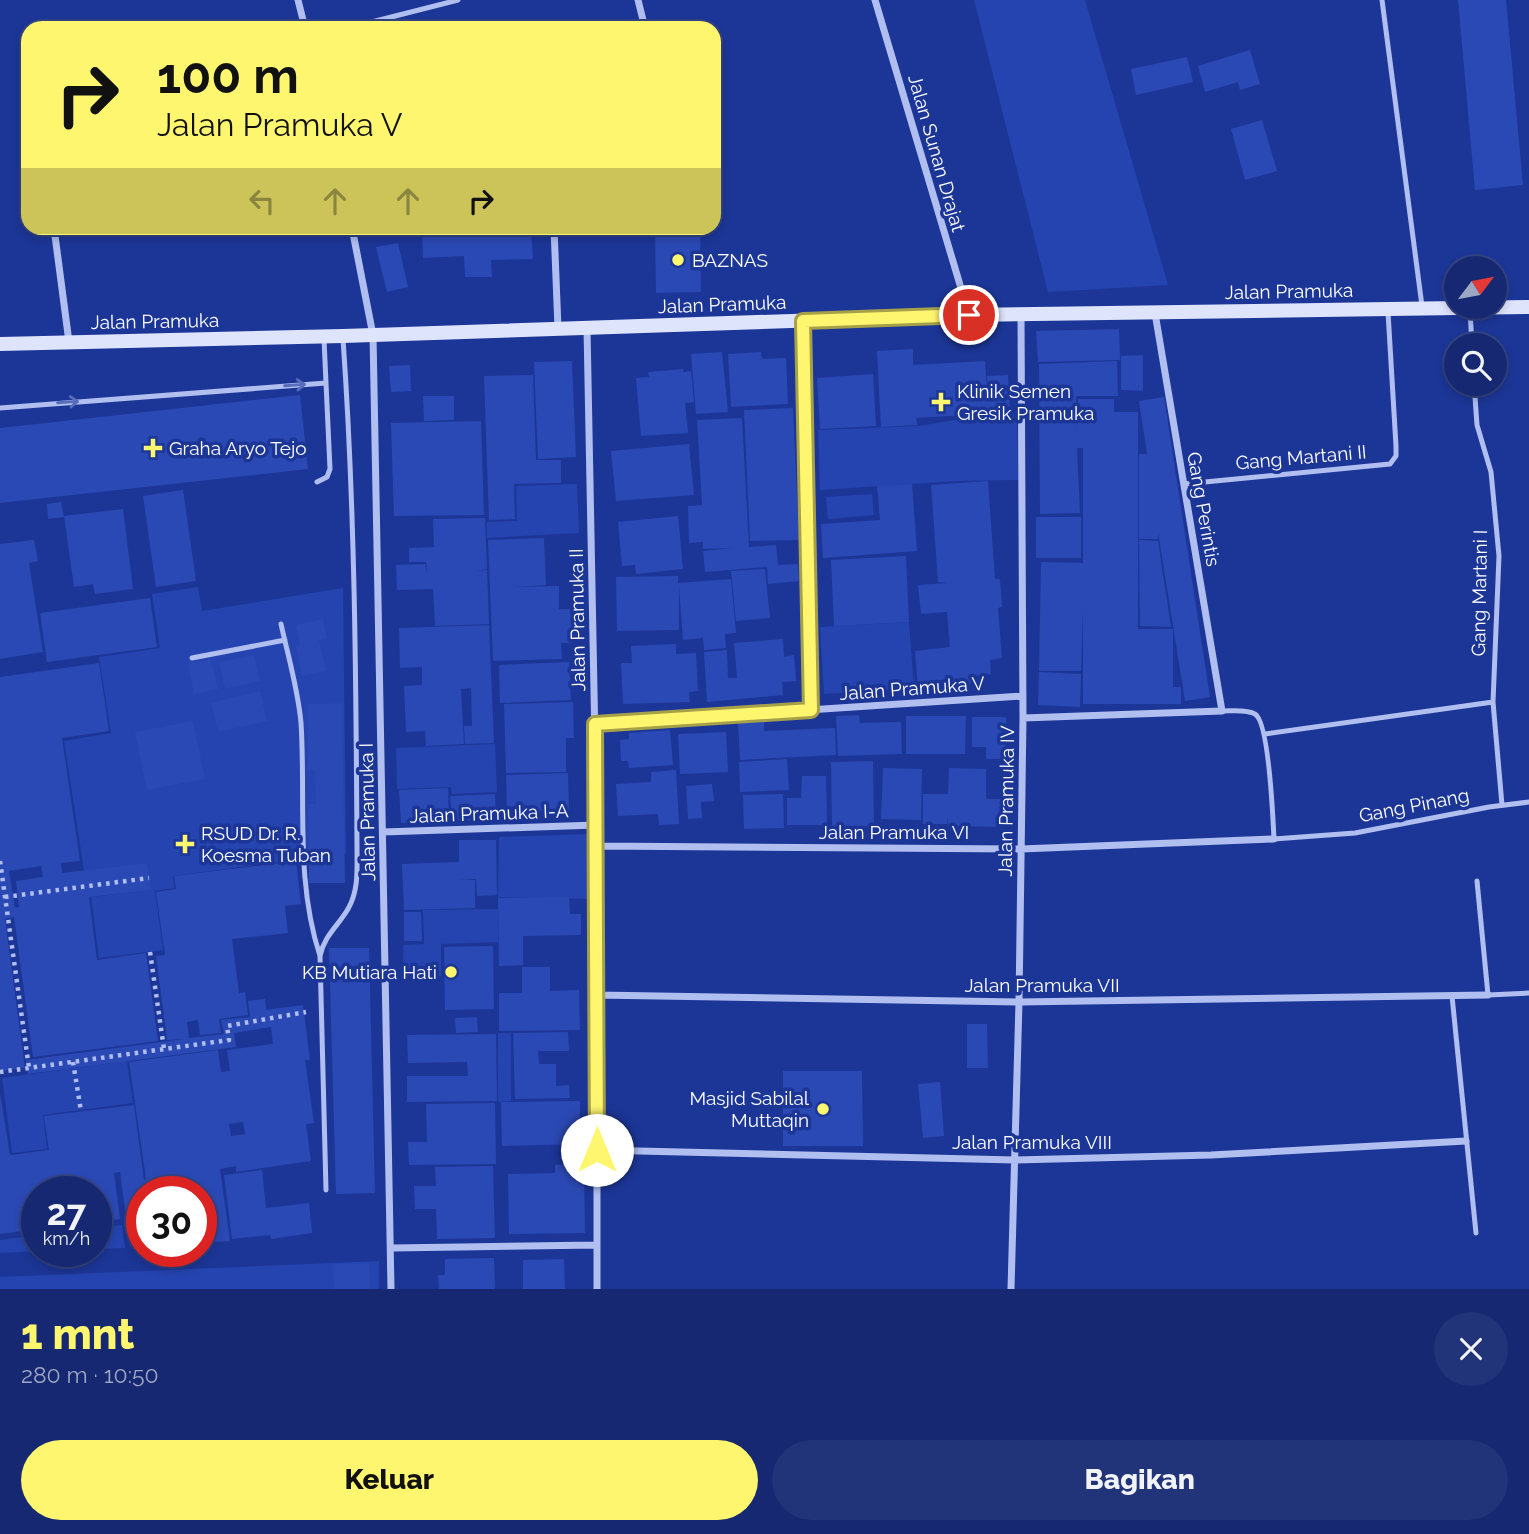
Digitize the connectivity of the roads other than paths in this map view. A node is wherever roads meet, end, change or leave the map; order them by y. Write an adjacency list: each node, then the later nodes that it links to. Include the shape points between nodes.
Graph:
1 (298, 0): 6 (street)
2 (458, 0): 7 (lane)
3 (638, 0): 8 (street)
4 (875, 0): 19 (street, Jalan Sunan Drajat)
5 (1382, 0): 14 (lane)
6 (303, 21)
7 (376, 21)
8 (643, 21)
9 (55, 235): 26 (street)
10 (353, 235): 23 (street, Jalan Pramuka I)
11 (554, 235): 22 (street)
12 (1507, 307): 13 (main road, Jalan Pramuka)
13 (1529, 307)
14 (1423, 308): 15 (main road, Jalan Pramuka); 16 (main road, Jalan Pramuka)
15 (1444, 308)
16 (1388, 309): 17 (main road, Jalan Pramuka); 32 (lane, Gang Martani II, via 1396,446 1390,464)
17 (1154, 312): 18 (main road, Jalan Pramuka); 32 (street, Gang Perintis)
18 (1021, 314): 19 (main road, Jalan Pramuka); 36 (street, Jalan Pramuka IV)
19 (969, 315): 20 (main road, Jalan Pramuka)
20 (803, 321): 21 (main road, Jalan Pramuka); 38 (street)
21 (587, 328): 22 (main road, Jalan Pramuka); 41 (street, Jalan Pramuka II)
22 (558, 329): 23 (main road, Jalan Pramuka)
23 (373, 335): 25 (main road, Jalan Pramuka); 46 (street, Jalan Pramuka I)
24 (324, 336): 25 (main road, Jalan Pramuka); 26 (main road, Jalan Pramuka); 28 (lane)
25 (343, 336): 51 (lane, via 354,611 356,878 352,900 323,942)
26 (69, 342): 27 (main road, Jalan Pramuka)
27 (0, 344)
28 (326, 383): 30 (lane, one-way to 28); 31 (lane, via 330,469 327,477)
29 (1475, 396): 37 (lane, Gang Martani I, via 1477,425 1491,472 1499,556)
30 (0, 408)
31 (317, 482)
32 (1184, 484): 39 (street, Gang Perintis)
33 (281, 624): 34 (lane)
34 (285, 639): 35 (lane); 51 (lane, via 299,705 304,876)
35 (192, 658)
36 (1023, 696): 38 (street, Jalan Pramuka V); 40 (street, Jalan Pramuka IV)
37 (1493, 702): 42 (lane); 44 (lane, Gang Martani I)
38 (811, 710): 41 (street, Jalan Pramuka V)
39 (1222, 711): 40 (street); 42 (lane, via 1256,714)
40 (1023, 718): 49 (street, Jalan Pramuka IV)
41 (595, 724): 45 (street, Jalan Pramuka II)
42 (1265, 734): 47 (lane)
43 (1529, 802): 44 (lane, Gang Pinang)
44 (1502, 805): 47 (lane, Gang Pinang, via 1355,833)
45 (596, 825): 46 (street, Jalan Pramuka I-A); 48 (street, Jalan Pramuka II)
46 (383, 832): 63 (street, Jalan Pramuka I)
47 (1274, 839): 49 (street, Jalan Pramuka VI)
48 (597, 846): 49 (street, Jalan Pramuka VI); 53 (street, Jalan Pramuka II)
49 (1021, 849): 56 (street, Jalan Pramuka IV)
50 (1478, 881): 54 (lane)
51 (320, 956): 60 (lane)
52 (1529, 993): 54 (lane)
53 (597, 995): 56 (street, Jalan Pramuka VII); 58 (street, Jalan Pramuka II)
54 (1488, 995): 55 (street, Jalan Pramuka VII)
55 (1452, 996): 56 (street, Jalan Pramuka VII); 57 (lane)
56 (1019, 1002): 59 (street, Jalan Pramuka IV)
57 (1466, 1141): 59 (street, Jalan Pramuka VIII); 61 (lane)
58 (597, 1150): 59 (street, Jalan Pramuka VIII); 62 (street, Jalan Pramuka II)
59 (1015, 1160): 66 (street, Jalan Pramuka IV)
60 (327, 1189)
61 (1476, 1233)
62 (597, 1244): 63 (street); 65 (street, Jalan Pramuka II)
63 (392, 1248): 64 (street, Jalan Pramuka I)
64 (391, 1289)
65 (597, 1289)
66 (1011, 1289)

